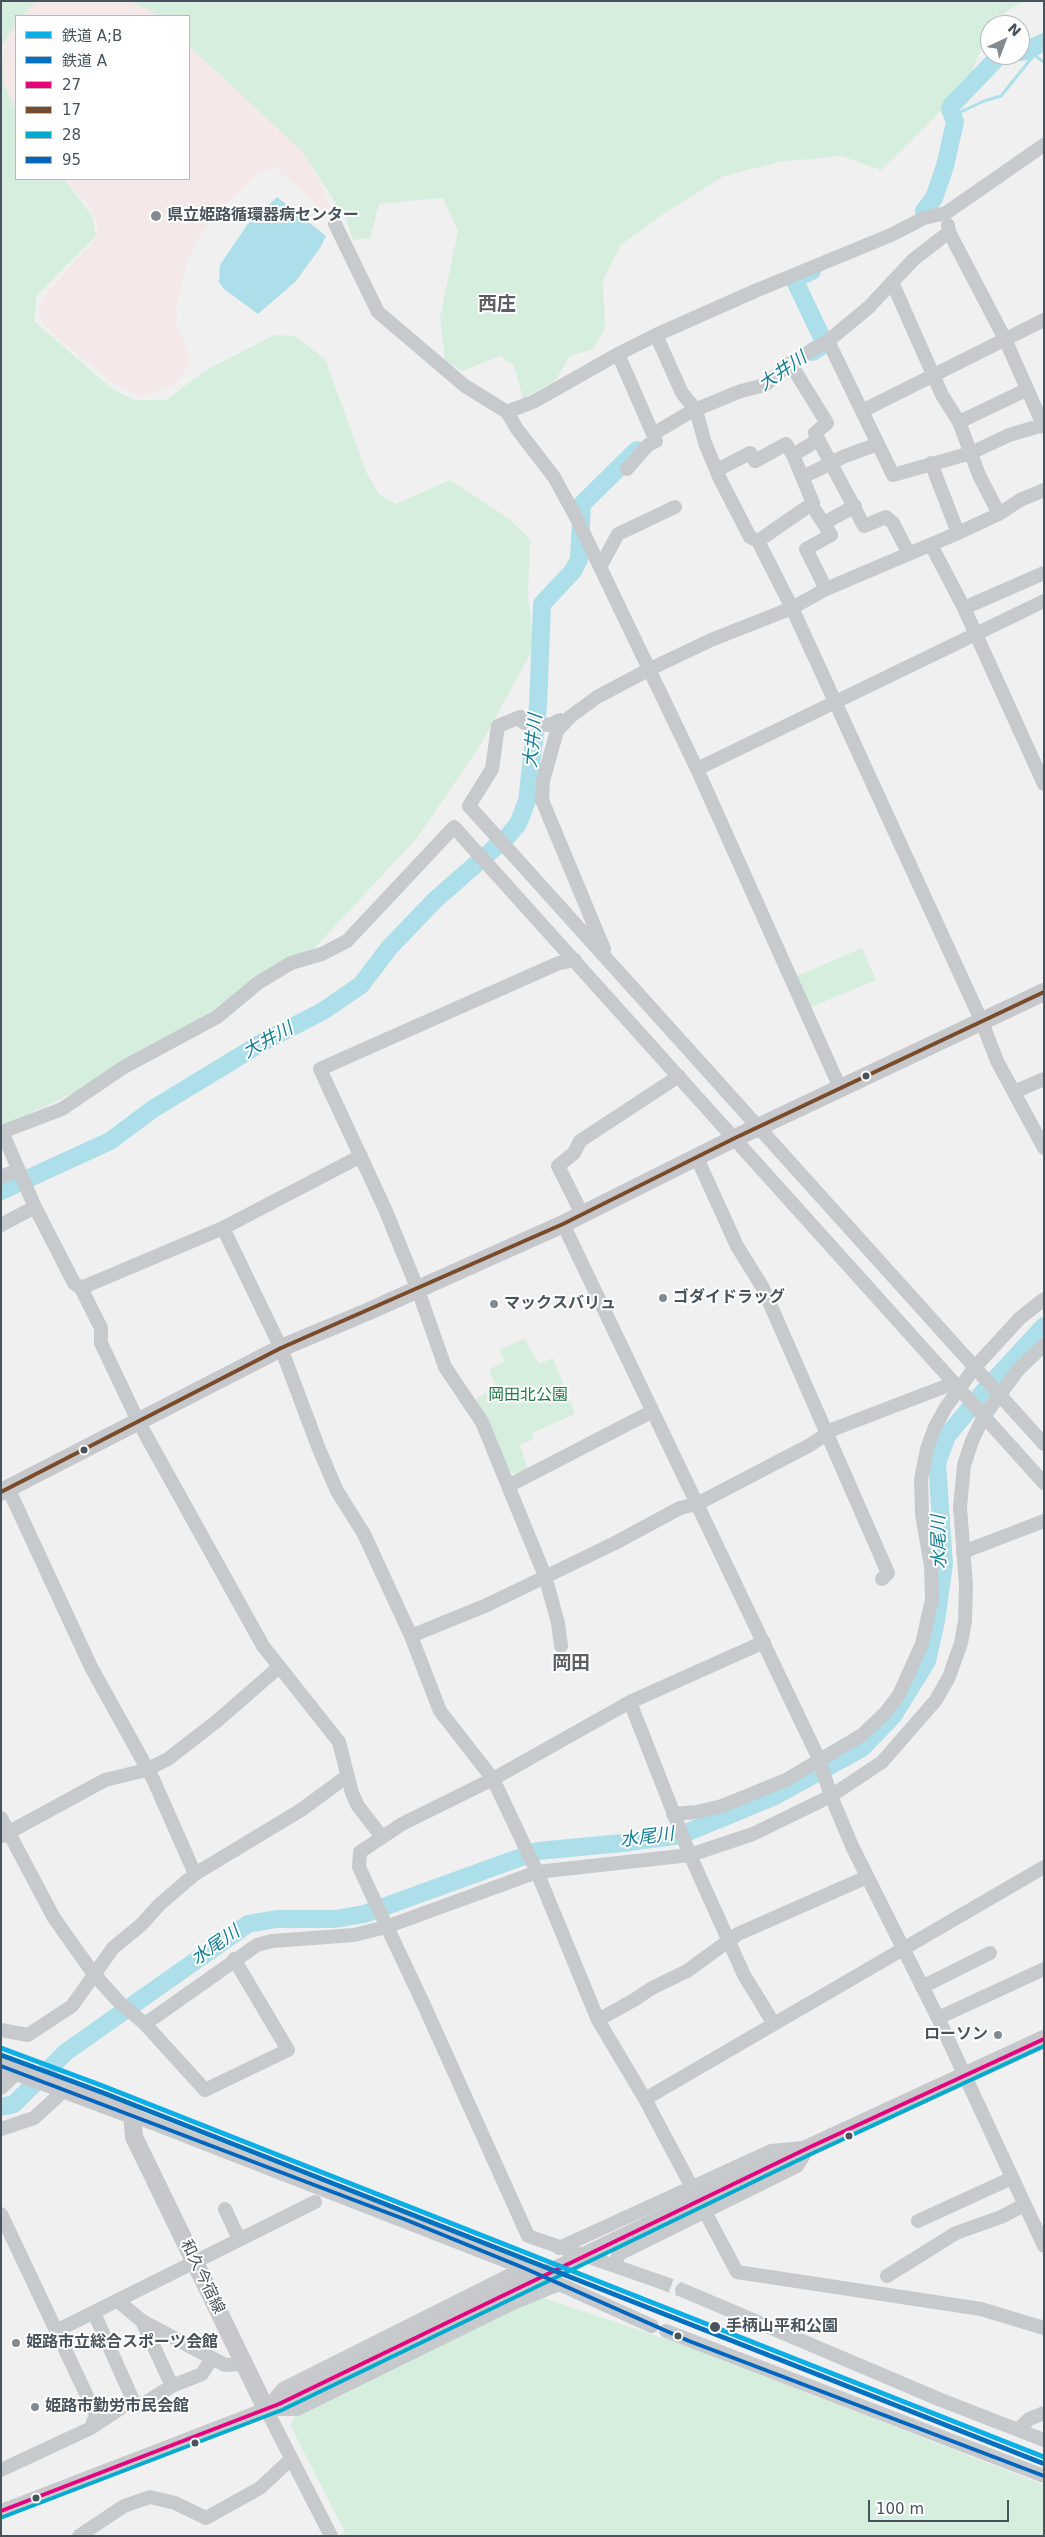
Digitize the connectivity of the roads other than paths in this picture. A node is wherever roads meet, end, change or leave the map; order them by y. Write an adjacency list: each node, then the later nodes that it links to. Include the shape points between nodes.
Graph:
1 (1044, 145): 2 (street)
2 (946, 213): 4 (street); 7 (street, via 924,218)
3 (335, 224): 16 (street, via 378,312 464,386)
4 (949, 232): 5 (street, via 913,260); 8 (street)
5 (892, 282): 9 (street); 12 (street)
6 (1044, 320): 8 (street)
7 (656, 335): 10 (street); 14 (street, via 682,393)
8 (1005, 339): 12 (street); 13 (street)
9 (828, 340): 11 (street); 15 (street)
10 (618, 354): 16 (street, via 535,401); 19 (street)
11 (790, 363): 14 (street, via 765,385 741,391); 20 (street, via 827,423 815,433)
12 (934, 375): 15 (street); 17 (street)
13 (1026, 390): 17 (street); 18 (street)
14 (696, 410): 19 (street); 27 (street)
15 (862, 411): 21 (street)
16 (507, 412): 39 (street, via 554,477)
17 (959, 422): 22 (street)
18 (1043, 426): 22 (street, via 1026,428)
19 (653, 434): 26 (street, via 656,441 648,444)
20 (818, 440): 23 (street); 24 (street)
21 (878, 444): 24 (street); 25 (street, via 894,476)
22 (971, 453): 25 (street); 33 (street)
23 (793, 455): 27 (street, via 786,444 755,462 750,453); 28 (street)
24 (830, 462): 28 (street); 31 (street)
25 (931, 463): 35 (street)
26 (627, 469)
27 (717, 470): 36 (street, via 750,537)
28 (803, 477): 30 (street, via 814,503)
29 (1044, 490): 33 (street)
30 (811, 504): 34 (street); 36 (street)
31 (855, 506): 34 (street); 38 (street, via 864,526 886,517 893,523)
32 (675, 507): 39 (street, via 618,534)
33 (999, 514): 35 (street)
34 (824, 523): 41 (street, via 831,535 806,549)
35 (958, 534): 37 (street)
36 (758, 541): 43 (street)
37 (931, 545): 38 (street); 44 (street)
38 (909, 554): 41 (street)
39 (600, 567): 46 (street)
40 (1044, 573): 44 (street)
41 (826, 588): 43 (street)
42 (1044, 601): 45 (street)
43 (792, 608): 46 (street, via 711,640); 47 (street)
44 (964, 608): 45 (street)
45 (976, 633): 47 (street); 50 (street)
46 (648, 670): 48 (street, via 597,696); 49 (street)
47 (835, 700): 49 (street); 56 (street)
48 (564, 723): 51 (street, via 560,720 549,725 524,723 520,717 498,726 492,768 469,806); 53 (street, via 557,731 543,781 542,800)
49 (697, 769): 59 (street)
50 (1043, 782)
51 (476, 814): 52 (street); 53 (street)
52 (461, 832): 54 (street); 66 (street, via 454,827 347,941 322,954 291,963 258,983 217,1017 124,1067 62,1109 2,1132)
53 (608, 959): 61 (street)
54 (575, 960): 57 (street); 64 (street, via 559,963 320,1069)
55 (1044, 992): 56 (main road)
56 (982, 1022): 59 (main road); 60 (street)
57 (679, 1076): 62 (street); 69 (street, via 580,1141 574,1153 558,1166)
58 (1044, 1079): 60 (street)
59 (841, 1090): 61 (main road)
60 (1014, 1092): 63 (street)
61 (760, 1128): 62 (main road); 78 (street)
62 (735, 1138): 65 (main road); 79 (street)
63 (1044, 1148)
64 (361, 1156): 72 (street); 74 (street)
65 (697, 1158): 69 (main road); 84 (street, via 737,1246 763,1288)
66 (18, 1170): 67 (street); 68 (street)
67 (1, 1177)
68 (35, 1207): 71 (street); 73 (street, via 74,1283)
69 (582, 1214): 70 (main road)
70 (563, 1224): 74 (main road); 81 (street)
71 (1, 1225)
72 (223, 1228): 73 (street); 77 (street)
73 (81, 1288): 83 (street, via 101,1328 101,1343)
74 (418, 1290): 77 (main road); 87 (street, via 445,1367 482,1422)
75 (1044, 1299): 78 (street, via 1020,1318)
76 (1044, 1345): 80 (street, via 1018,1370)
77 (281, 1348): 83 (main road); 94 (street, via 337,1491 364,1534)
78 (975, 1367): 79 (street); 80 (street)
79 (957, 1386): 82 (street); 84 (street, via 834,1428); 99 (street, via 926,1449 921,1479 922,1514 932,1566 932,1598 922,1644 899,1695 886,1712 862,1735)
80 (1001, 1396): 82 (street); 85 (street)
81 (652, 1412): 87 (street); 89 (street)
82 (984, 1416): 86 (street); 91 (street, via 964,1465 960,1507)
83 (138, 1421): 88 (main road); 97 (street, via 263,1646)
84 (826, 1435): 89 (street); 93 (street, via 888,1573)
85 (1044, 1444)
86 (1044, 1483)
87 (508, 1486): 92 (street)
88 (5, 1490): 100 (street, via 87,1659)
89 (697, 1504): 92 (street, via 680,1508); 95 (street)
90 (1044, 1521): 91 (street)
91 (964, 1552): 103 (street, via 965,1621 949,1677 920,1720 882,1762)
92 (545, 1576): 94 (street, via 487,1605); 96 (street)
93 (882, 1579)
94 (411, 1636): 102 (street, via 440,1711)
95 (764, 1642): 98 (street); 99 (street)
96 (561, 1646)
97 (279, 1667): 100 (street, via 218,1721 168,1759); 101 (street, via 339,1742)
98 (630, 1702): 102 (street); 104 (street)
99 (819, 1759): 103 (street); 104 (street, via 786,1780 741,1800 697,1812)
100 (146, 1770): 106 (street, via 105,1780); 111 (street)
101 (346, 1777): 107 (street, via 358,1806); 111 (street, via 301,1810)
102 (493, 1779): 107 (street); 110 (street)
103 (831, 1796): 108 (street, via 753,1834); 112 (street)
104 (674, 1814): 108 (street)
105 (1, 1818): 106 (street)
106 (5, 1835): 119 (street, via 54,1918)
107 (382, 1837): 113 (street, via 360,1852 359,1867)
108 (690, 1855): 110 (street); 114 (street)
109 (1044, 1867): 115 (street)
110 (537, 1872): 113 (street); 122 (street)
111 (195, 1874): 119 (street, via 113,1948)
112 (867, 1877): 114 (street); 115 (street)
113 (386, 1927): 117 (street, via 354,1935 272,1941 257,1945); 143 (street, via 528,2236)
114 (728, 1940): 122 (street, via 687,1971); 124 (street, via 744,1975)
115 (903, 1949): 120 (street); 124 (street)
116 (990, 1953): 120 (street)
117 (234, 1959): 123 (street); 123 (street, via 288,2050 205,2090)
118 (1044, 1969): 121 (street)
119 (93, 1973): 123 (street); 125 (street, via 72,2006 28,2036)
120 (922, 1987): 121 (street)
121 (938, 2018): 128 (street)
122 (598, 2020): 131 (street)
123 (145, 2024)
124 (774, 2024): 131 (street)
125 (1, 2030)
126 (1044, 2040): 128 (main road)
127 (9, 2069): 129 (street, via 6,2085); 130 (main road)
128 (963, 2076): 134 (street); 135 (main road)
129 (1, 2088)
130 (62, 2089): 132 (main road); 133 (street, via 34,2118)
131 (645, 2099): 135 (street)
132 (132, 2115): 144 (main road, 和久今宿線, via 134,2137); 146 (street)
133 (1, 2129)
134 (1012, 2178): 137 (street); 140 (street)
135 (699, 2199): 143 (street); 145 (street, via 619,2254); 155 (street, via 737,2272 981,2309); 162 (main road)
136 (315, 2202): 141 (street)
137 (1024, 2205): 142 (street); 147 (street, via 956,2233)
138 (224, 2209): 141 (street)
139 (1, 2214): 156 (street)
140 (918, 2221)
141 (239, 2239): 144 (street)
142 (1044, 2246)
143 (559, 2248): 145 (street)
144 (195, 2262): 151 (street); 159 (main road, 和久今宿線)
145 (614, 2265): 148 (street)
146 (524, 2268): 149 (street); 162 (street, via 283,2389)
147 (886, 2276)
148 (658, 2281)
149 (559, 2284): 154 (street); 162 (street, via 513,2303 298,2409)
150 (682, 2290): 165 (street)
151 (118, 2301): 152 (street); 153 (street)
152 (94, 2313): 156 (street); 161 (street)
153 (142, 2321): 158 (street); 160 (street)
154 (652, 2326)
155 (1044, 2328)
156 (56, 2331): 164 (street, via 96,2415)
157 (666, 2331): 169 (street)
158 (212, 2358): 159 (street, via 225,2365); 160 (street, via 202,2374)
159 (244, 2364): 162 (main road, 和久今宿線)
160 (172, 2386): 161 (street, via 140,2406)
161 (133, 2400): 164 (street)
162 (266, 2409): 167 (street); 170 (street)
163 (1044, 2412): 165 (street, via 1029,2419)
164 (91, 2428): 168 (street)
165 (1018, 2430): 166 (street)
166 (1044, 2440)
167 (291, 2459): 171 (street, via 260,2488 206,2518 176,2503 150,2497 124,2506); 172 (street)
168 (1, 2470)
169 (1044, 2476)
170 (1, 2511)
171 (79, 2536)
172 (331, 2536)

